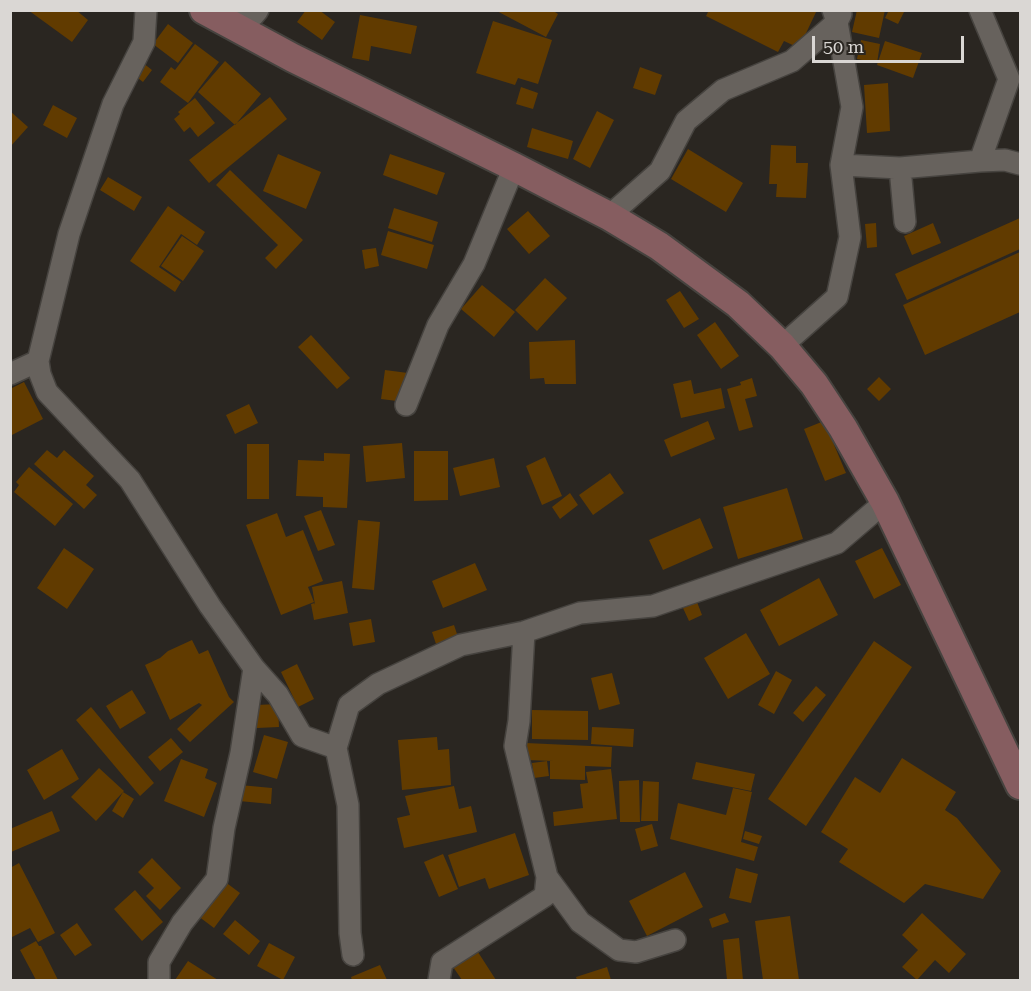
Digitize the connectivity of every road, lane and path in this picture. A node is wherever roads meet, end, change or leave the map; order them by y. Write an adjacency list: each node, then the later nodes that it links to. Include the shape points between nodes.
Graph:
1 (146, 10): 14 (street, via 144,42 113,104 69,234)
2 (258, 10): 5 (street, via 254,15)
3 (980, 10): 6 (street, via 1009,79)
4 (837, 14): 8 (street, via 852,107); 11 (street, via 792,61 723,90 686,121 660,171)
5 (211, 15): 9 (main road)
6 (980, 161): 7 (street); 10 (street)
7 (1020, 164)
8 (841, 165): 10 (street); 13 (street, via 850,237 837,297)
9 (514, 167): 11 (main road); 16 (street, via 474,264 438,325)
10 (900, 168): 12 (street)
11 (609, 216): 13 (main road, via 659,246 738,304)
12 (905, 222)
13 (782, 346): 17 (main road, via 814,384)
14 (38, 361): 15 (street); 19 (street, via 47,392 130,480)
15 (10, 374)
16 (405, 405)
17 (885, 502): 18 (street, via 837,543 653,606 580,613); 21 (main road)
18 (524, 632): 20 (street, via 461,645 378,684 349,705); 22 (street, via 515,746)
19 (254, 668): 20 (street, via 278,695 302,736); 25 (street, via 217,879 182,923 159,962)
20 (336, 748): 24 (street, via 348,805)
21 (1020, 785)
22 (547, 877): 23 (street, via 580,922 619,950 636,952); 26 (street, via 544,896 442,962)
23 (675, 939)
24 (353, 955)
25 (159, 981)
26 (440, 981)

